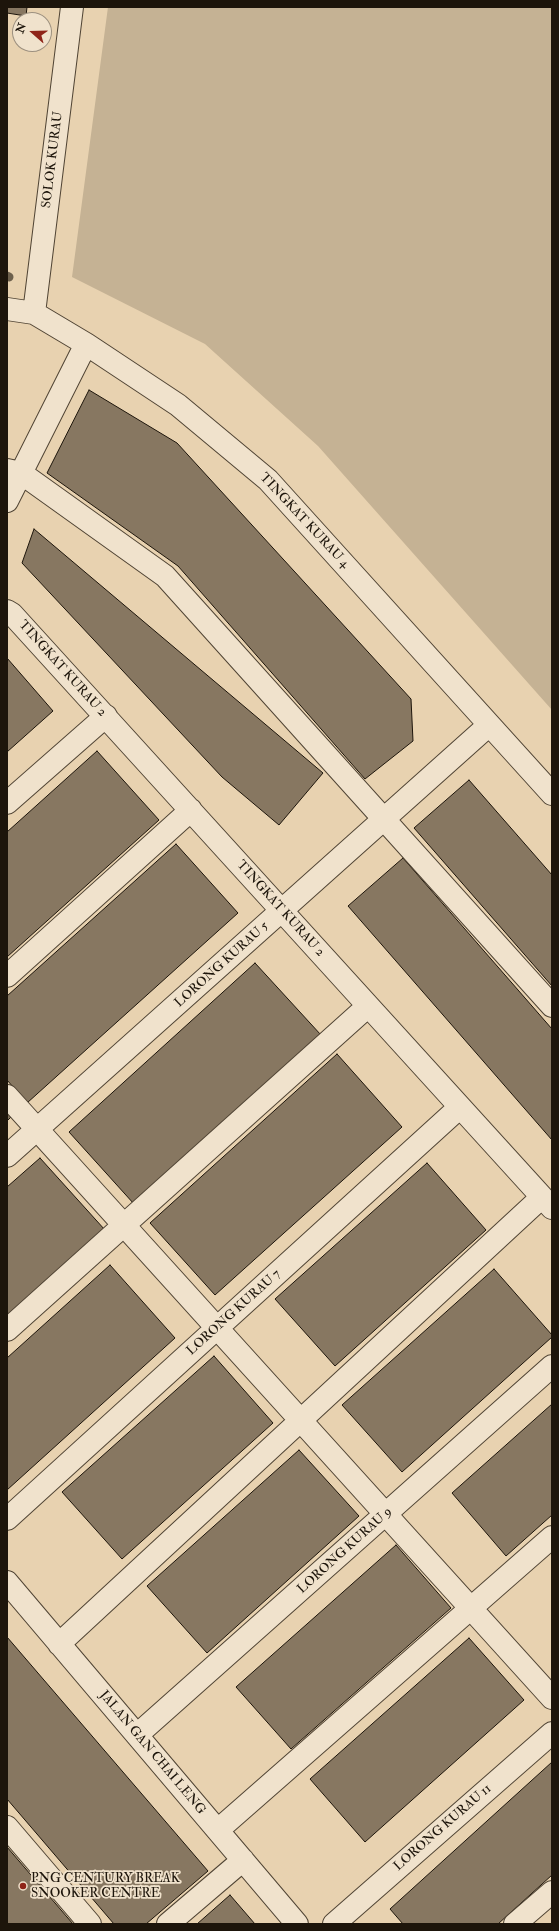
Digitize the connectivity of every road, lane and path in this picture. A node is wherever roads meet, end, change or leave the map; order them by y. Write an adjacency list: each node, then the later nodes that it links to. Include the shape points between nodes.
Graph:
1 (72, 7): 3 (street, SOLOK KURAU)
2 (7, 309): 3 (street, TINGKAT KURAU 4)
3 (34, 313): 4 (street, TINGKAT KURAU 4)
4 (86, 344): 5 (street); 9 (street, TINGKAT KURAU 4, via 178,405 268,480)
5 (14, 472): 6 (street); 13 (street, via 165,576)
6 (7, 501)
7 (9, 614): 8 (street, TINGKAT KURAU 2)
8 (106, 716): 11 (street); 12 (street, TINGKAT KURAU 2)
9 (489, 725): 10 (street, TINGKAT KURAU 4); 13 (street, LORONG KURAU 5)
10 (552, 794)
11 (7, 803)
12 (191, 810): 14 (street, TINGKAT KURAU 2); 15 (street)
13 (384, 819): 14 (street, LORONG KURAU 5); 17 (street)
14 (282, 911): 16 (street, TINGKAT KURAU 2); 20 (street, LORONG KURAU 5)
15 (7, 976)
16 (368, 1006): 19 (street, TINGKAT KURAU 2); 23 (street)
17 (552, 1006)
18 (7, 1096): 20 (street)
19 (460, 1107): 22 (street, TINGKAT KURAU 2); 24 (street, LORONG KURAU 7)
20 (37, 1129): 21 (street, LORONG KURAU 5); 23 (street)
21 (7, 1156)
22 (547, 1203): 27 (street)
23 (125, 1226): 24 (street); 25 (street)
24 (217, 1328): 27 (street); 29 (street, LORONG KURAU 7)
25 (7, 1330)
26 (552, 1366): 28 (street, LORONG KURAU 9)
27 (301, 1420): 28 (street); 33 (street)
28 (386, 1514): 32 (street); 36 (street, LORONG KURAU 9)
29 (7, 1518)
30 (552, 1537): 32 (street)
31 (7, 1582): 33 (street, JALAN GAN CHAI LENG)
32 (471, 1608): 34 (street); 38 (street)
33 (59, 1644): 36 (street, JALAN GAN CHAI LENG)
34 (552, 1698)
35 (552, 1733): 44 (street, LORONG KURAU 11)
36 (137, 1735): 38 (street, JALAN GAN CHAI LENG)
37 (7, 1827): 41 (street)
38 (218, 1830): 39 (street, JALAN GAN CHAI LENG)
39 (243, 1860): 42 (street); 43 (street, JALAN GAN CHAI LENG)
40 (552, 1892): 45 (street)
41 (90, 1924)
42 (168, 1924)
43 (297, 1924)
44 (334, 1924)
45 (515, 1924)

